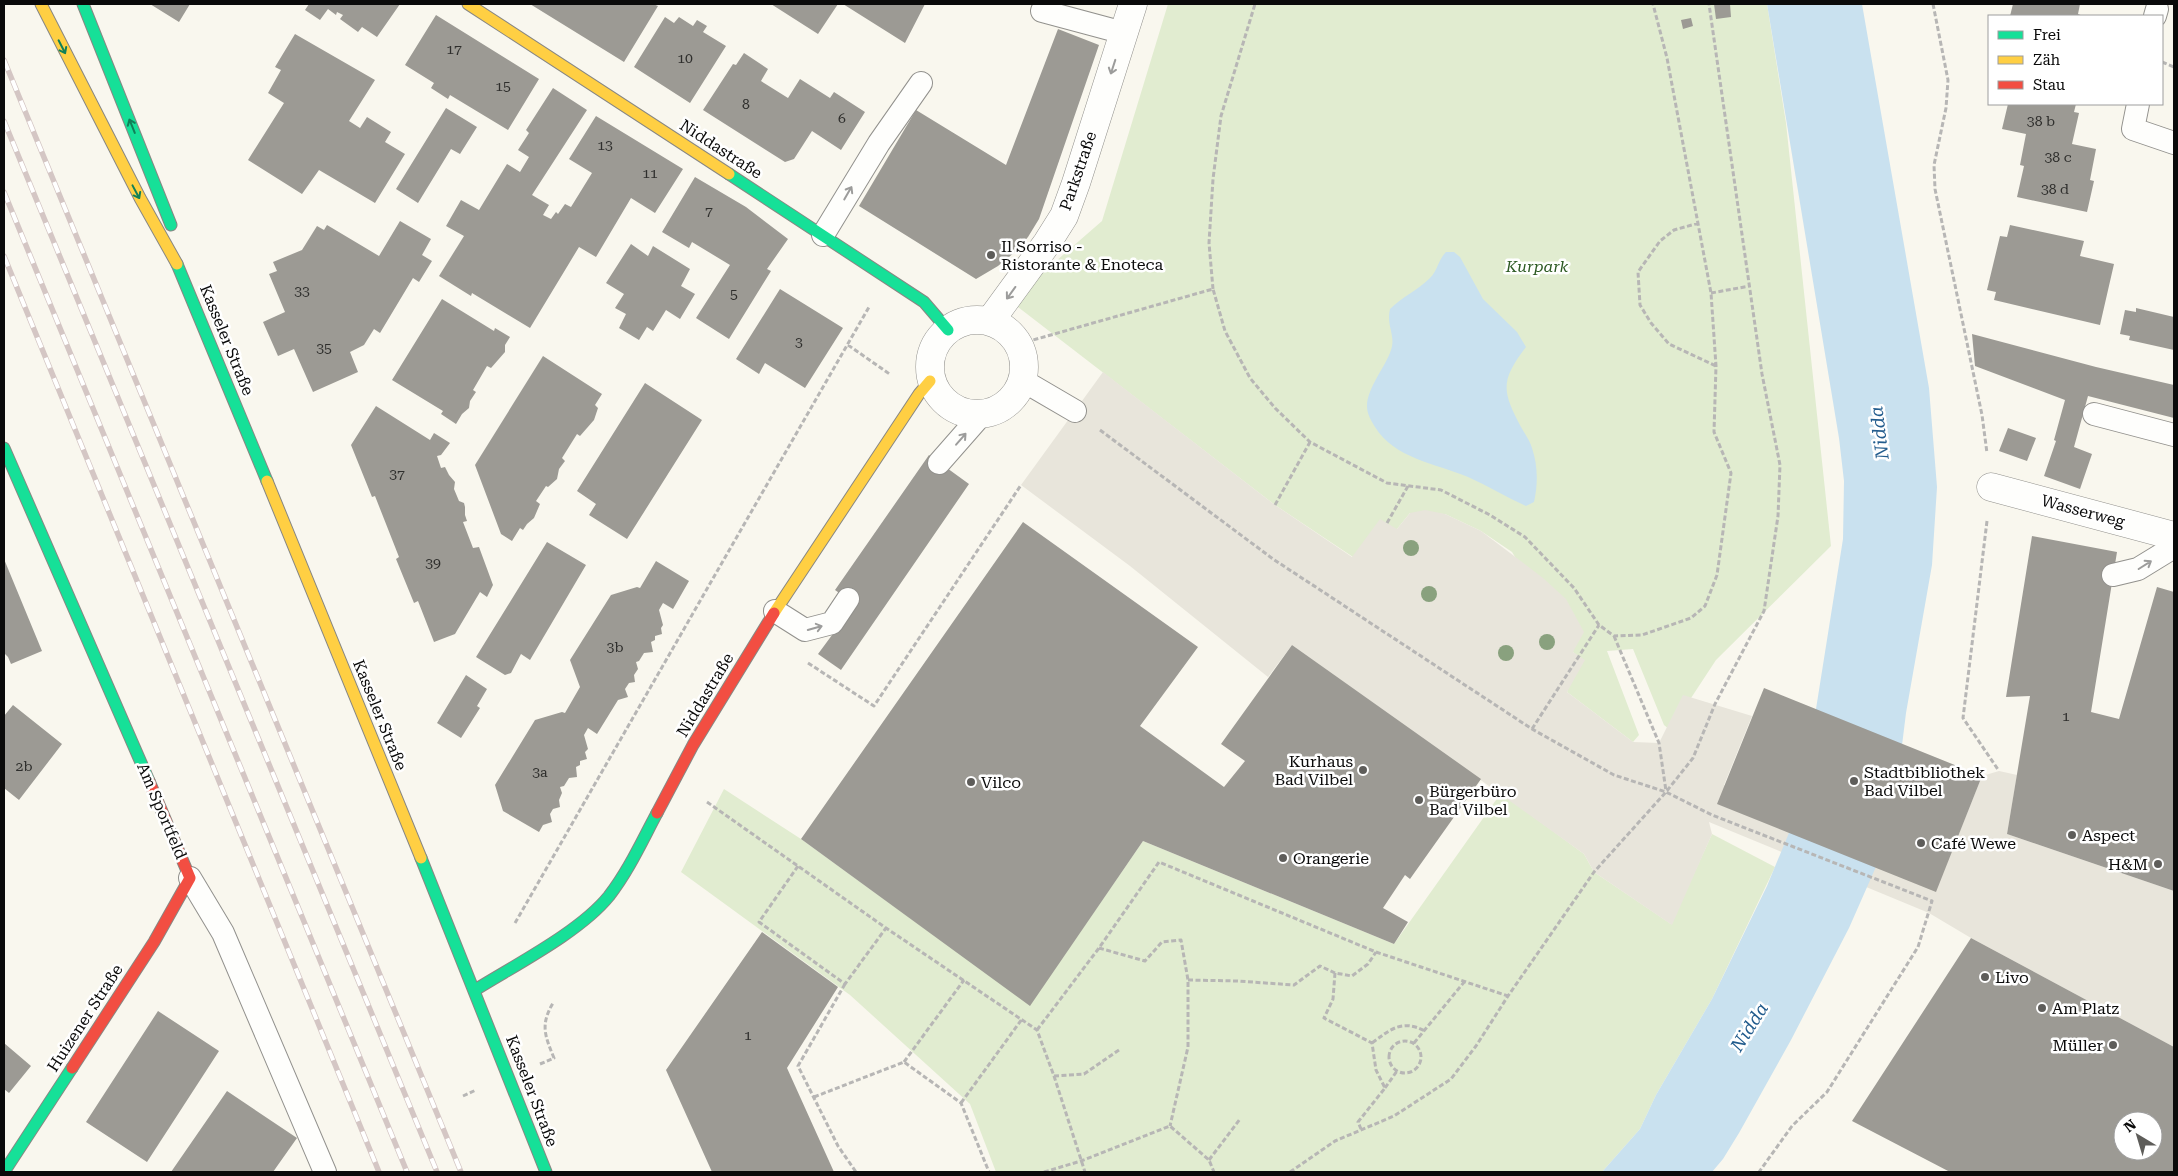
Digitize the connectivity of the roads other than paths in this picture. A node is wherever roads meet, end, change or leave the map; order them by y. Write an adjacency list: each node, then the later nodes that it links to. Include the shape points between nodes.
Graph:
1 (40, 4): 11 (street, Kasseler Straße, one-way to 11)
2 (83, 4): 11 (street, Kasseler Straße, one-way to 2, via 170,222)
3 (468, 4): 10 (street, Niddastraße)
4 (1133, 4): 6 (street, Parkstraße)
5 (1042, 11): 6 (lane)
6 (1124, 33): 12 (street, Parkstraße, one-way to 12, via 1064,216)
7 (921, 83): 10 (lane, one-way to 7, via 879,142)
8 (2138, 105): 9 (lane, via 2133,129)
9 (2174, 143)
10 (823, 235): 13 (street, Niddastraße, via 924,302)
11 (181, 271): 29 (street, Kasseler Straße)
12 (990, 321): 13 (street, via 972,320); 14 (street, via 1007,330 1019,344 1024,361)
13 (948, 330): 15 (street, via 931,353)
14 (1022, 380): 16 (lane); 17 (street, via 1014,396 1000,408)
15 (924, 387): 17 (street, via 963,412); 27 (street, Niddastraße)
16 (1075, 411)
17 (982, 414): 21 (lane, one-way to 17)
18 (2094, 414): 19 (lane)
19 (2174, 435)
20 (4, 448): 28 (street, Am Sportfeld)
21 (940, 463)
22 (1992, 487): 23 (street, Wasserweg)
23 (2174, 536)
24 (2174, 547): 25 (lane, one-way to 24, via 2138,569)
25 (2113, 575)
26 (848, 599): 27 (lane, one-way to 26, via 805,630 832,623)
27 (775, 611): 29 (street, Niddastraße, via 693,745 628,870 608,897 579,925)
28 (190, 878): 30 (street, Huizener Straße, via 154,942); 31 (lane, Am Sportfeld, via 223,933)
29 (475, 990): 32 (street, Kasseler Straße)
30 (4, 1172)
31 (326, 1172)
32 (546, 1172)

